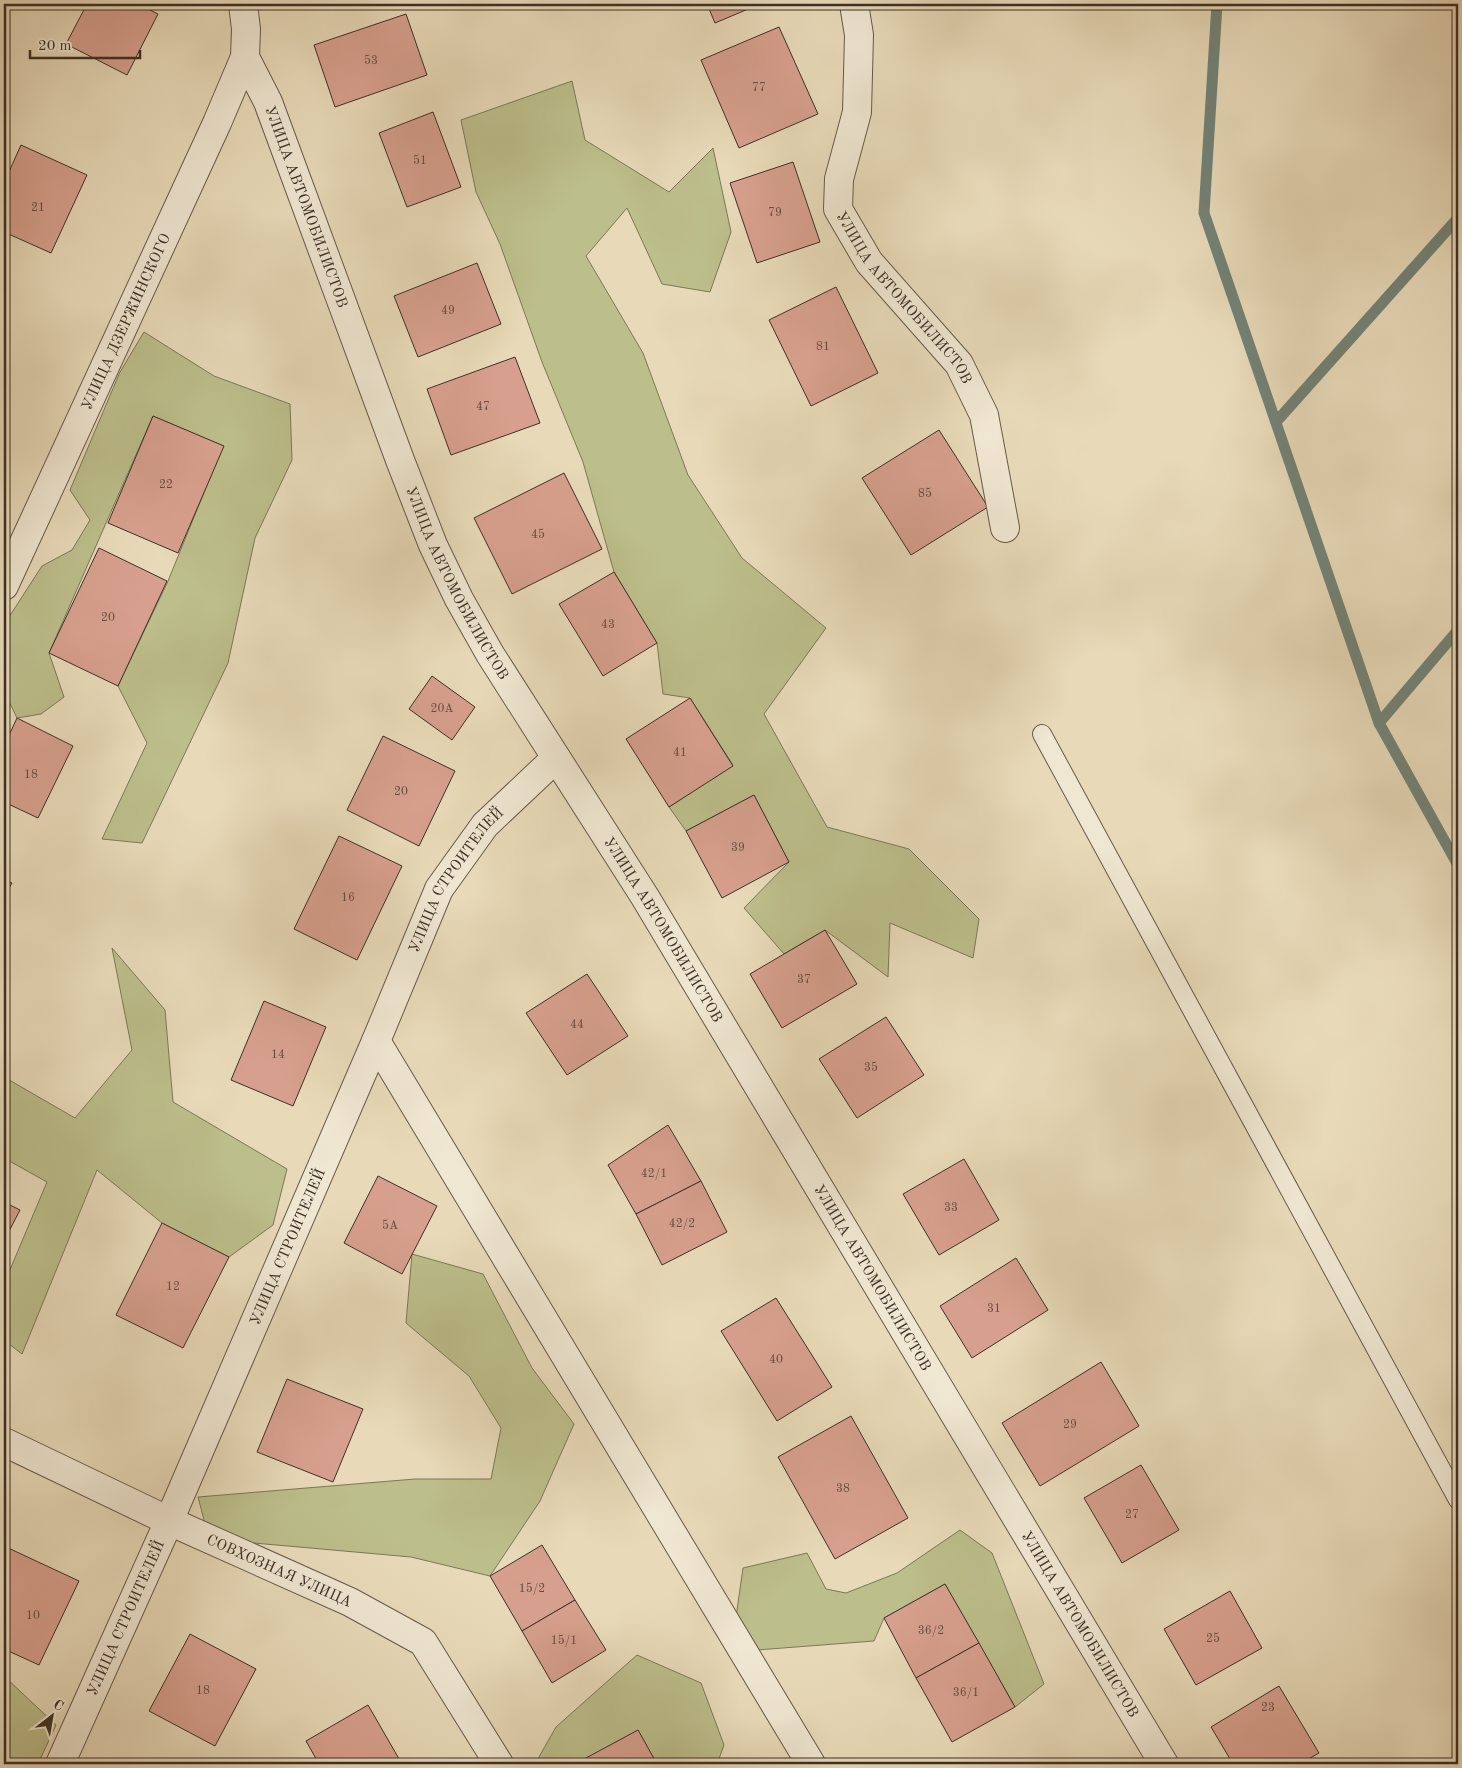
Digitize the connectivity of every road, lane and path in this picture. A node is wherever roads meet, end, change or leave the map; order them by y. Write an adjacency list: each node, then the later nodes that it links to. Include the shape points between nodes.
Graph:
1 (243, 4): 3 (street)
2 (854, 4): 4 (street, УЛИЦА АВТОМОБИЛИСТОВ, via 859,35 856,112 839,179 838,209 869,262 959,364 984,415)
3 (245, 57): 5 (street, УЛИЦА ДЗЕРЖИНСКОГО); 7 (street, УЛИЦА АВТОМОБИЛИСТОВ, via 268,102 433,544 490,654)
4 (1005, 528)
5 (4, 586)
6 (1042, 734): 10 (lane)
7 (556, 758): 8 (street, УЛИЦА СТРОИТЕЛЕЙ, via 484,825 439,889); 15 (street, УЛИЦА АВТОМОБИЛИСТОВ, via 645,897)
8 (376, 1041): 11 (street, УЛИЦА СТРОИТЕЛЕЙ); 14 (street)
9 (4, 1442): 11 (street, СОВХОЗНАЯ УЛИЦА)
10 (1458, 1500)
11 (169, 1521): 12 (street, УЛИЦА СТРОИТЕЛЕЙ); 13 (street, СОВХОЗНАЯ УЛИЦА, via 350,1602 423,1642)
12 (60, 1764)
13 (499, 1764)
14 (811, 1764)
15 (1164, 1764)

